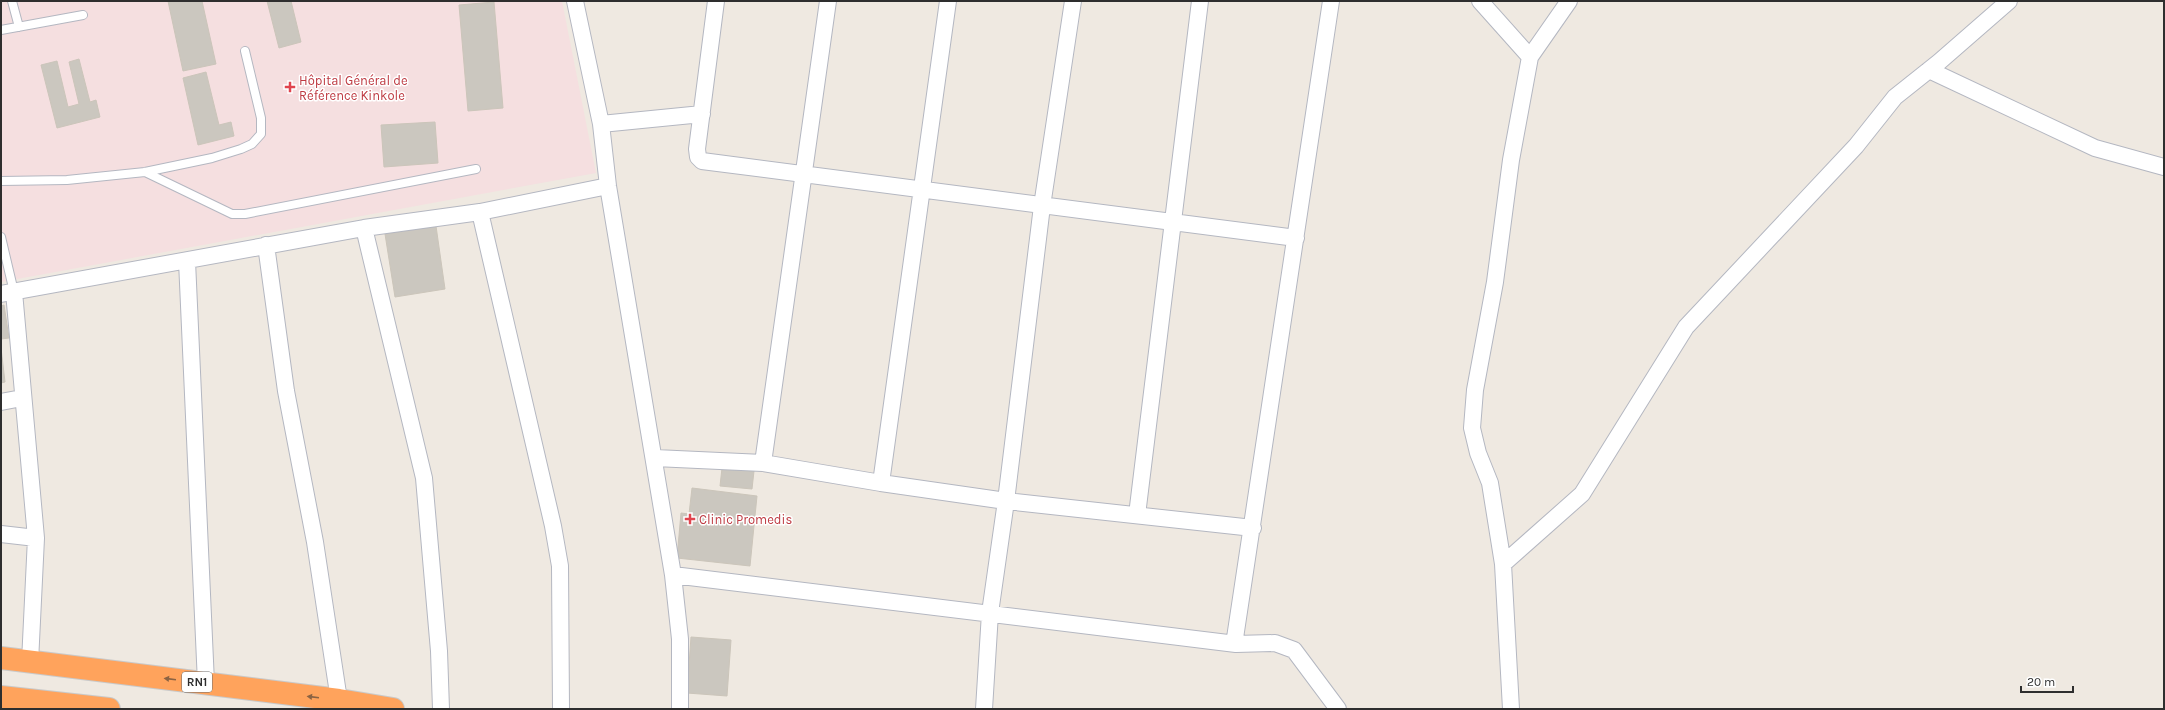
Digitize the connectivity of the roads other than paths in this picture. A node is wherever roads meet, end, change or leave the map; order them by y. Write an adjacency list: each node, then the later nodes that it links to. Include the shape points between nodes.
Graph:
1 (12, 1): 13 (lane)
2 (575, 1): 19 (street)
3 (716, 1): 18 (street)
4 (828, 1): 23 (street)
5 (948, 1): 26 (street)
6 (1073, 1): 27 (street)
7 (1200, 1): 29 (street)
8 (1331, 1): 32 (street)
9 (1480, 1): 16 (street)
10 (1568, 1): 16 (street)
11 (2009, 1): 17 (street)
12 (83, 15): 13 (lane)
13 (19, 27): 14 (lane)
14 (1, 30)
15 (245, 51): 22 (lane, via 261,118 261,134 252,144 240,149 212,158)
16 (1530, 57): 46 (street, via 1511,160 1495,282 1474,390 1472,428 1478,453 1490,483)
17 (1929, 70): 20 (street, via 2095,148); 46 (street, via 1895,97 1856,146 1686,327 1582,494)
18 (702, 114): 19 (street); 23 (street, via 697,149 698,157 702,161)
19 (601, 124): 25 (street)
20 (2164, 167)
21 (476, 169): 22 (lane, via 245,214 232,214)
22 (145, 172): 24 (lane, via 67,180)
23 (803, 176): 26 (street); 39 (street)
24 (1, 181)
25 (608, 186): 28 (street); 38 (street)
26 (921, 191): 27 (street); 40 (street)
27 (1042, 206): 29 (street); 41 (street)
28 (480, 212): 30 (street); 58 (street, via 560,566)
29 (1172, 222): 32 (street); 42 (street)
30 (364, 228): 33 (street); 57 (street, via 424,478 439,651)
31 (1, 237): 35 (lane)
32 (1296, 238): 43 (street)
33 (266, 246): 34 (street); 53 (street, via 286,391 315,542)
34 (187, 261): 35 (street); 52 (street)
35 (7, 293): 36 (street)
36 (22, 398): 37 (street); 45 (street)
37 (1, 402)
38 (655, 458): 39 (street); 47 (street)
39 (763, 463): 40 (street)
40 (881, 483): 41 (street)
41 (1006, 501): 42 (street); 48 (street)
42 (1137, 516): 43 (street)
43 (1253, 528): 49 (street)
44 (1, 534): 45 (street)
45 (36, 538): 51 (street)
46 (1503, 564): 62 (street)
47 (673, 575): 48 (street); 59 (street, via 680,639)
48 (990, 613): 49 (street); 60 (street)
49 (1236, 644): 61 (street, via 1275,643 1294,650)
50 (1, 658): 51 (highway, RN1)
51 (30, 662): 52 (highway, RN1, one-way to 51)
52 (206, 683): 53 (highway, RN1, one-way to 52)
53 (339, 700): 56 (highway, RN1)
54 (6, 702): 55 (highway)
55 (109, 709)
56 (393, 709)
57 (441, 709)
58 (561, 709)
59 (680, 709)
60 (984, 709)
61 (1338, 709)
62 (1511, 709)

